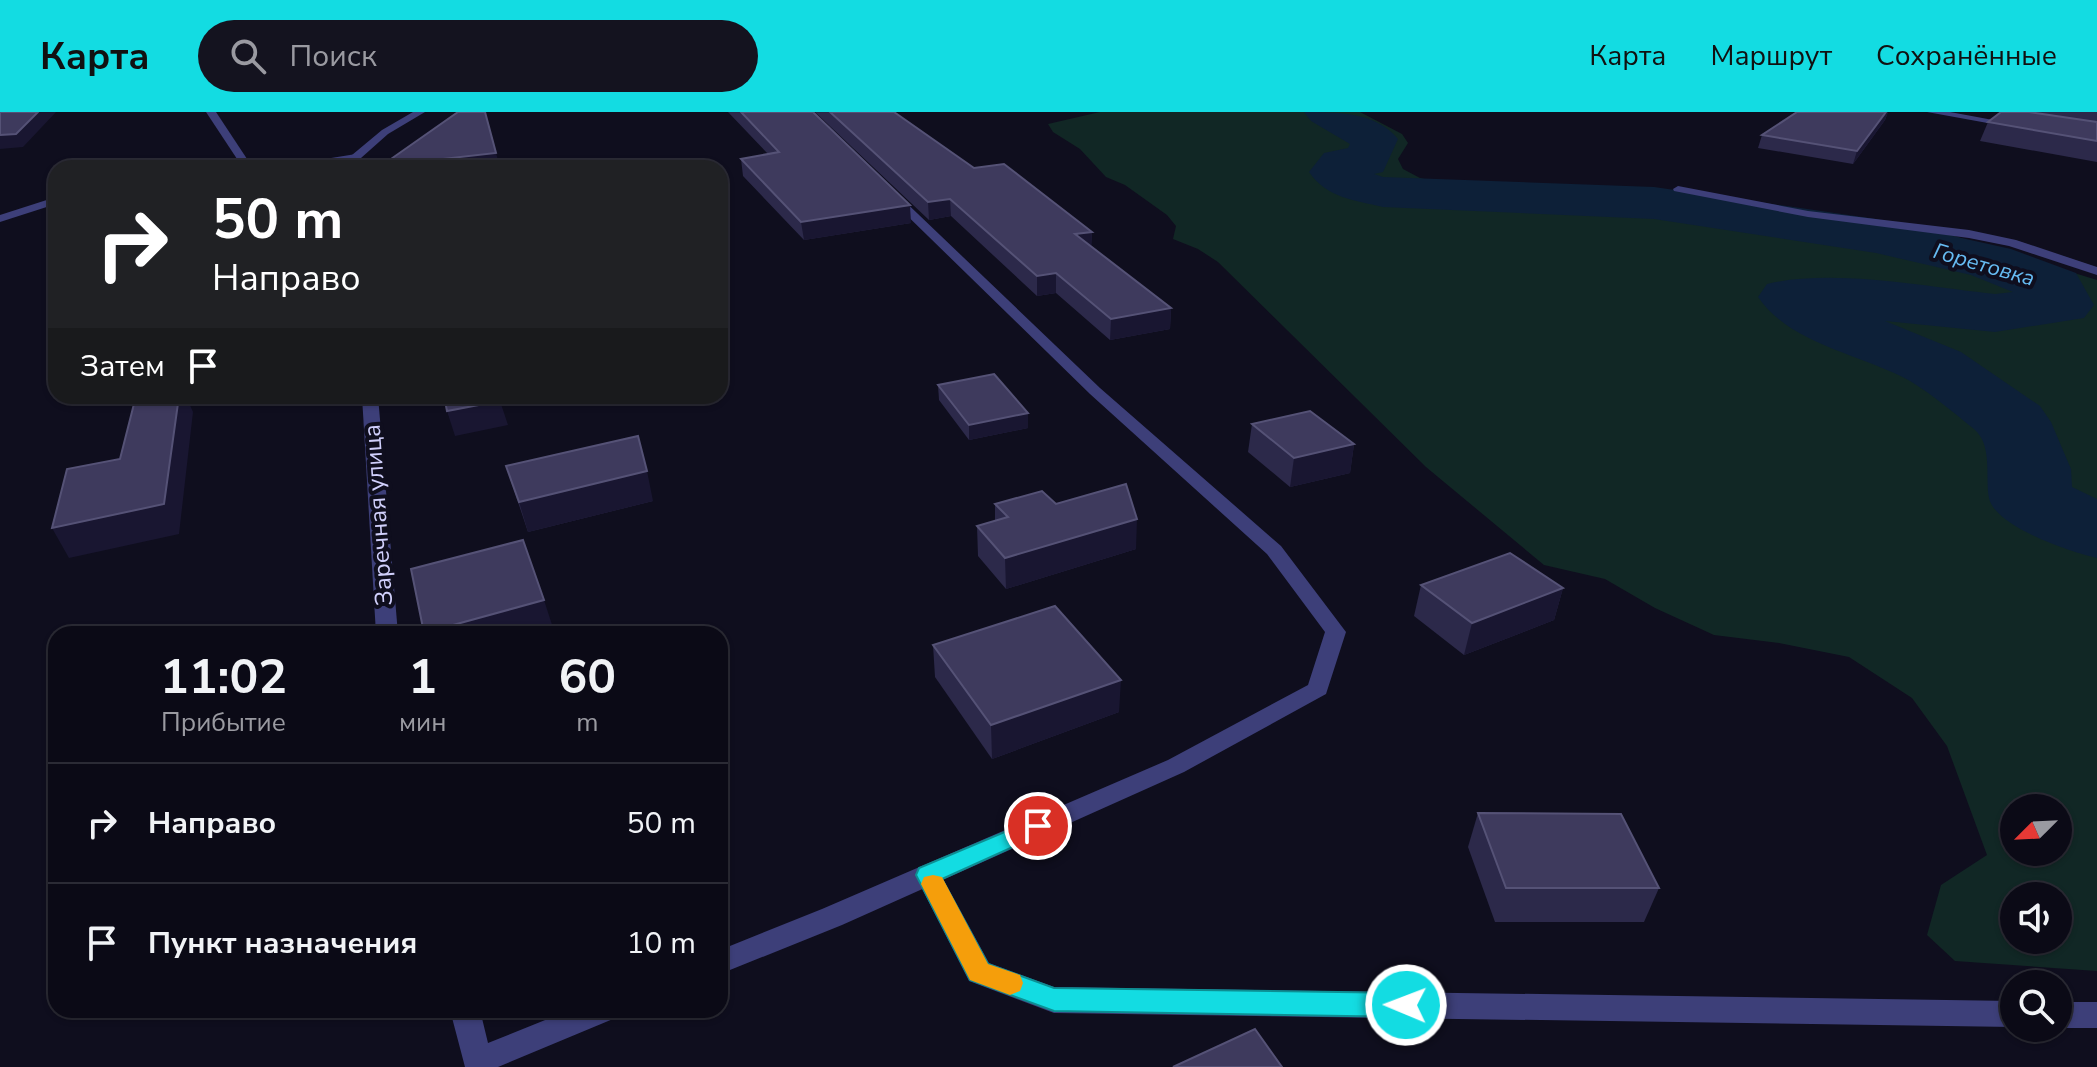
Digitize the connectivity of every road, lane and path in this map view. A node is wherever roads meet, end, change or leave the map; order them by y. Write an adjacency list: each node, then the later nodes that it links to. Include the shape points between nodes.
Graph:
1 (211, 112): 5 (street)
2 (420, 112): 6 (street, via 385,132)
3 (1932, 112): 4 (street)
4 (2019, 126)
5 (243, 160)
6 (359, 160)
7 (873, 176): 14 (street, via 1095,391 1274,550 1336,632 1318,689 1176,766)
8 (1678, 189): 11 (street, via 1808,214 1969,234)
9 (48, 203): 10 (street)
10 (0, 219)
11 (2097, 271)
12 (371, 404): 13 (street, Заречная улица)
13 (386, 626)
14 (928, 875): 15 (street); 16 (street, via 979,972 1054,1000)
15 (728, 959)
16 (2000, 1014)
17 (2072, 1015): 18 (street)
18 (2097, 1015)
19 (466, 1018): 21 (street)
20 (584, 1018): 21 (street)
21 (473, 1064)

